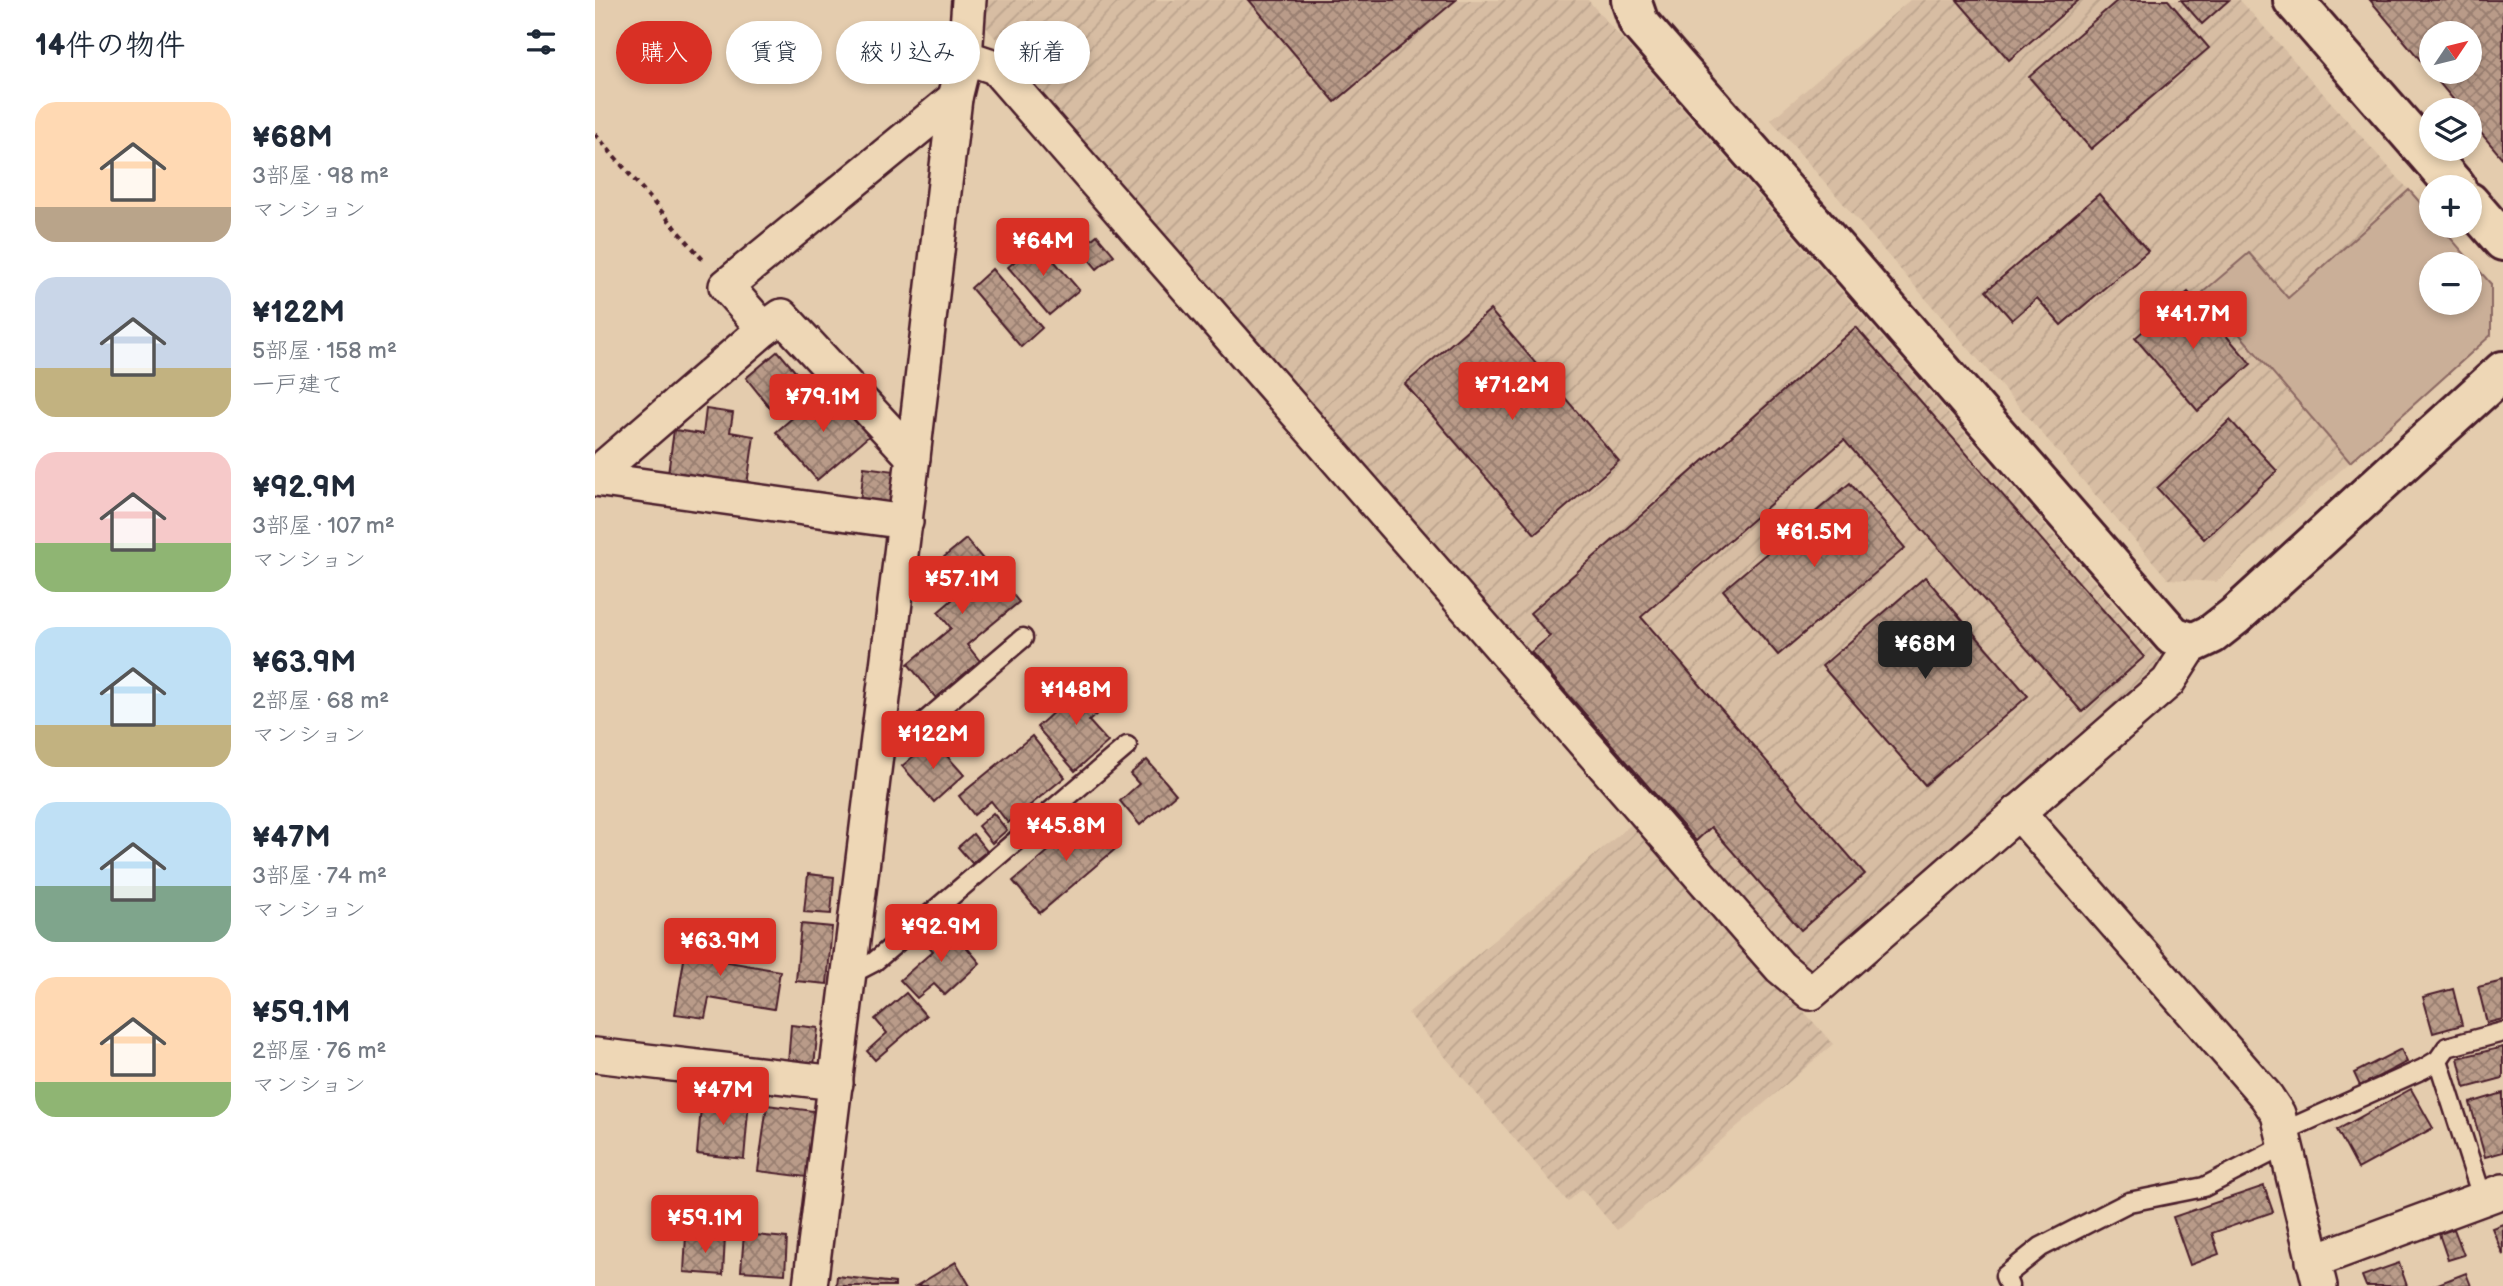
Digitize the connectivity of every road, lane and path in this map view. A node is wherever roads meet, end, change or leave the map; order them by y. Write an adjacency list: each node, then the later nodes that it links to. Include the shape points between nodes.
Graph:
1 (969, 0): 4 (street)
2 (1631, 0): 19 (street, via 1639,23 2173,636)
3 (2293, 0): 9 (street)
4 (968, 21)
5 (980, 62): 22 (street, via 995,66 1780,967 1811,993)
6 (958, 84): 7 (street)
7 (954, 98): 12 (street); 15 (street)
8 (595, 134): 12 (path)
9 (2446, 175)
10 (2482, 217): 11 (street)
11 (2503, 241)
12 (726, 286): 13 (street)
13 (764, 328): 15 (street, via 782,316); 16 (street)
14 (2503, 371): 19 (street, via 2235,616)
15 (913, 457): 17 (street)
16 (595, 477): 17 (street)
17 (906, 522): 21 (street)
18 (1023, 638): 21 (lane, via 923,723)
19 (2193, 643): 22 (street, via 2168,682)
20 (1127, 746): 23 (lane, via 874,962)
21 (877, 751): 23 (street)
22 (2018, 813): 28 (street, via 2266,1096 2278,1114)
23 (849, 975): 27 (street)
24 (2503, 1032): 26 (lane, via 2448,1046)
25 (595, 1055): 27 (street)
26 (2438, 1060): 28 (lane); 29 (lane)
27 (836, 1083): 31 (street)
28 (2282, 1139): 30 (street); 32 (lane, via 2204,1187 2129,1202 2041,1247 2005,1276)
29 (2493, 1194): 30 (street)
30 (2316, 1273)
31 (810, 1286)
32 (2009, 1286)

